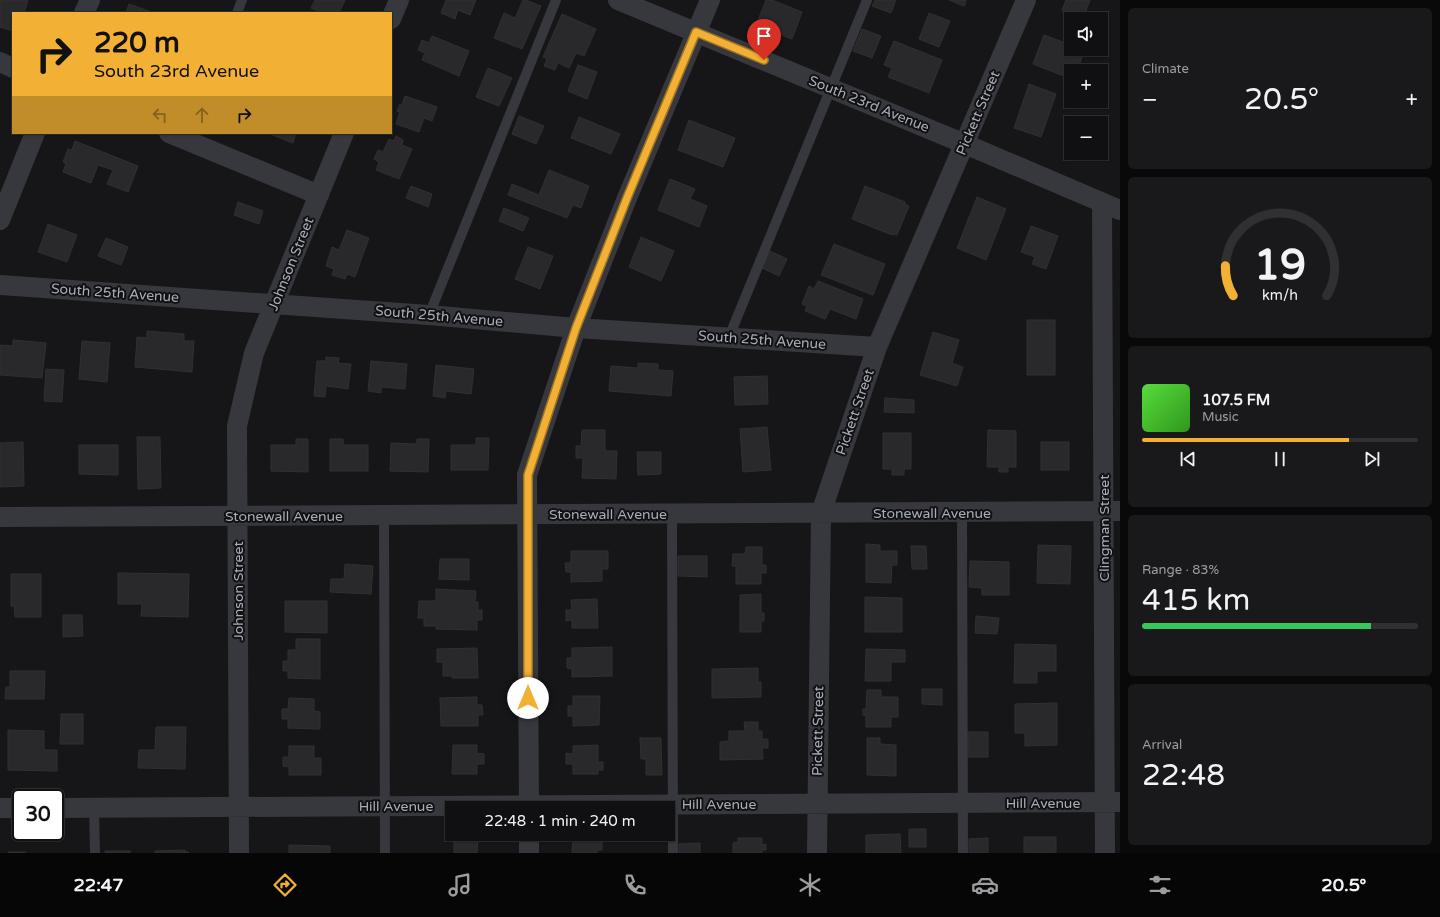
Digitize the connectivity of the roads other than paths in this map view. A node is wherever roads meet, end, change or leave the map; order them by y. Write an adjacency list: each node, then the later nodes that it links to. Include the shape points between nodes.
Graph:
1 (90, 0): 9 (street)
2 (242, 0): 10 (lane)
3 (399, 0): 11 (street)
4 (556, 0): 25 (lane)
5 (618, 0): 12 (street, South 23rd Avenue)
6 (710, 0): 12 (street)
7 (867, 0): 15 (lane)
8 (1026, 0): 19 (street, Pickett Street)
9 (84, 12)
10 (237, 12)
11 (392, 17)
12 (696, 32): 15 (street, South 23rd Avenue); 26 (street)
13 (0, 62): 14 (street)
14 (12, 68)
15 (831, 88): 19 (street, South 23rd Avenue); 27 (lane)
16 (35, 134): 22 (street)
17 (344, 134): 20 (street, Johnson Street)
18 (181, 135): 20 (street)
19 (965, 144): 21 (street, South 23rd Avenue); 28 (street, Pickett Street)
20 (319, 196): 24 (street, Johnson Street)
21 (1111, 206): 29 (street, Clingman Street)
22 (0, 220)
23 (0, 285): 24 (street, South 25th Avenue)
24 (274, 304): 25 (street, South 25th Avenue); 35 (street, Johnson Street, via 254,353 237,426)
25 (429, 315): 26 (street, South 25th Avenue)
26 (576, 328): 27 (street, South 25th Avenue); 34 (street, via 528,475)
27 (729, 337): 28 (street, South 25th Avenue)
28 (877, 347): 31 (street, Pickett Street)
29 (1112, 511): 30 (street, Stonewall Avenue); 39 (street, Clingman Street)
30 (962, 512): 31 (street, Stonewall Avenue); 40 (lane)
31 (821, 513): 32 (street, Stonewall Avenue); 42 (street, Pickett Street)
32 (672, 514): 34 (street, Stonewall Avenue); 38 (lane)
33 (384, 515): 34 (street, Stonewall Avenue); 35 (street, Stonewall Avenue); 43 (lane)
34 (528, 515): 37 (street)
35 (238, 516): 36 (street, Stonewall Avenue); 46 (street, Johnson Street)
36 (0, 517)
37 (529, 801)
38 (673, 801)
39 (1112, 802): 40 (street, Hill Avenue); 59 (street, Clingman Street)
40 (963, 803): 42 (street, Hill Avenue); 58 (lane)
41 (675, 804): 42 (street, Hill Avenue)
42 (816, 804): 57 (street, Pickett Street)
43 (385, 806): 44 (street, Hill Avenue); 46 (street, Hill Avenue); 54 (lane)
44 (445, 806)
45 (94, 807): 46 (street, Hill Avenue); 49 (street, Hill Avenue); 52 (lane)
46 (239, 807): 53 (street, Johnson Street)
47 (0, 808): 48 (street)
48 (12, 808)
49 (64, 808)
50 (529, 841): 55 (street)
51 (673, 841): 56 (lane)
52 (95, 853)
53 (239, 853)
54 (385, 853)
55 (529, 853)
56 (673, 853)
57 (817, 853)
58 (963, 853)
59 (1105, 853)

